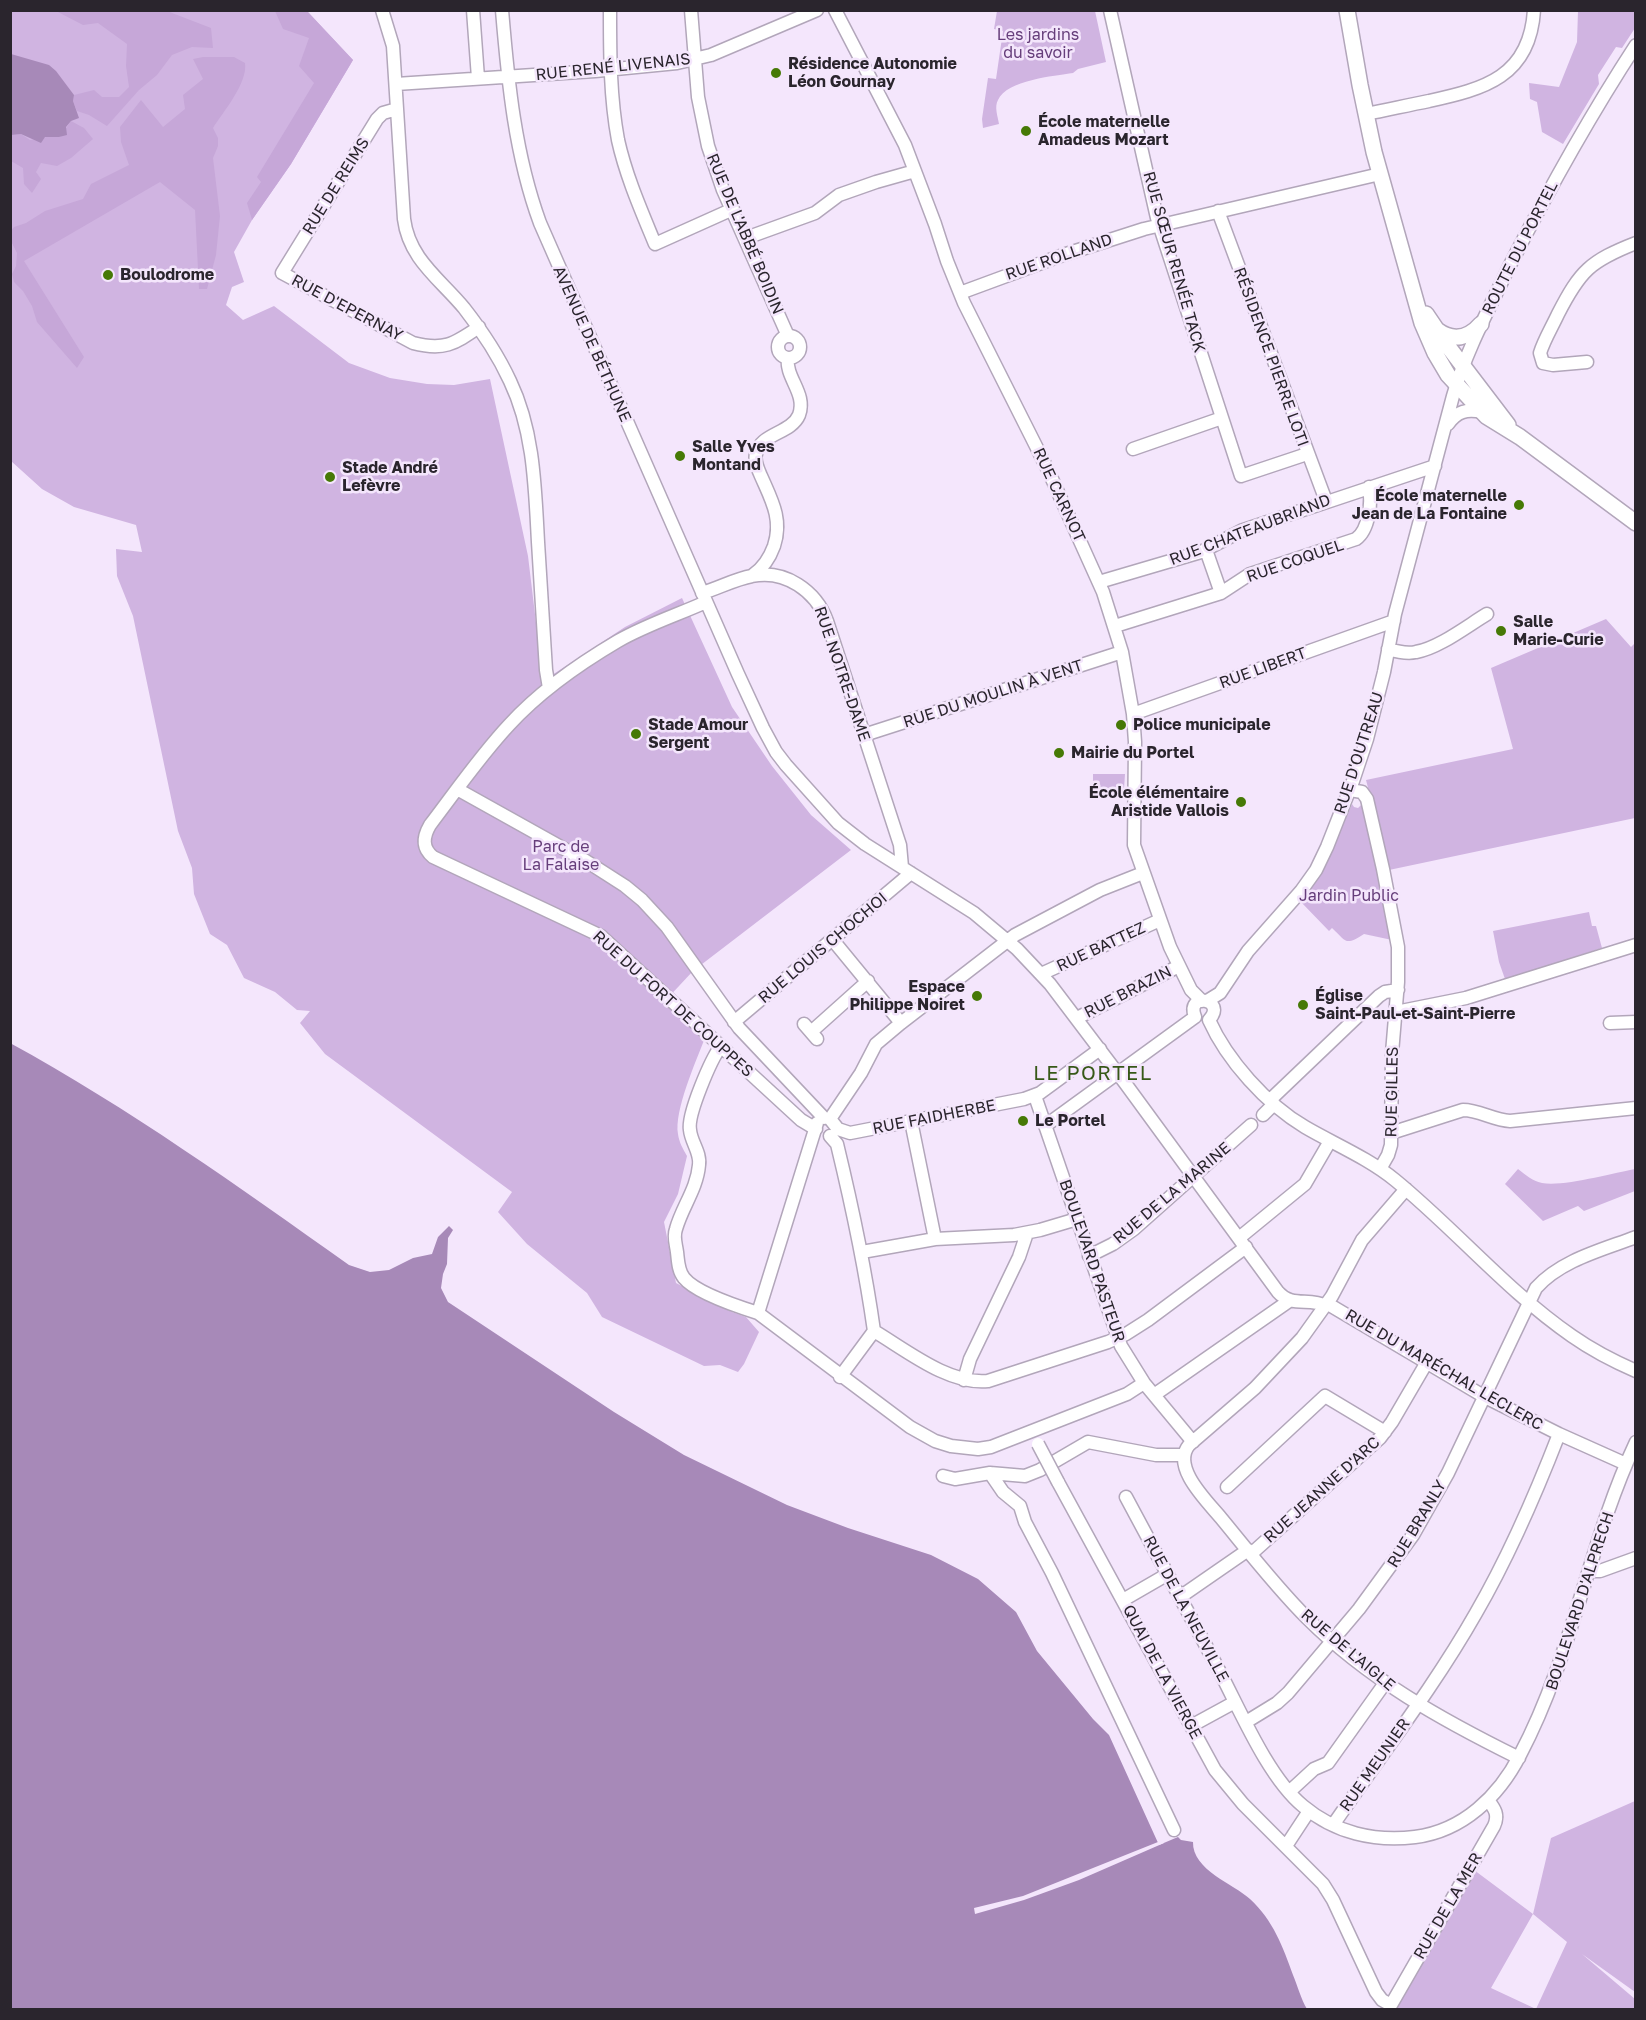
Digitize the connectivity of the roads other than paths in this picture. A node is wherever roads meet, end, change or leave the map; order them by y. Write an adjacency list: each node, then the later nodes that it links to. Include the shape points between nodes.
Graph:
1 (382, 10): 16 (street, via 392,41)
2 (473, 10): 15 (street)
3 (502, 10): 14 (street, AVENUE DE BÉTHUNE)
4 (610, 10): 13 (street)
5 (691, 10): 12 (street, RUE DE L'ABBÉ BOIDIN)
6 (817, 10): 12 (street, RUE RENÉ LIVENAIS)
7 (836, 10): 19 (street, RUE CARNOT)
8 (1110, 10): 23 (street, RUE SŒUR RENÉE TACK)
9 (1347, 10): 18 (main road)
10 (1534, 10): 18 (street, via 1522,54 1492,82 1464,94)
11 (1633, 53): 28 (street, ROUTE DU PORTEL, via 1549,190)
12 (695, 60): 13 (street, RUE RENÉ LIVENAIS); 21 (street, RUE DE L'ABBÉ BOIDIN, via 708,146)
13 (610, 70): 14 (street, RUE RENÉ LIVENAIS); 21 (street, via 620,147 655,244)
14 (508, 76): 15 (street, RUE RENÉ LIVENAIS); 49 (street, AVENUE DE BÉTHUNE, via 519,151 540,223)
15 (478, 78): 16 (street, RUE RENÉ LIVENAIS)
16 (396, 84): 17 (street)
17 (397, 109): 26 (street, RUE DE REIMS, via 377,119); 29 (street, via 404,219 410,244 420,261)
18 (1366, 114): 20 (main road)
19 (915, 171): 24 (street, via 839,195 815,213); 27 (street, RUE CARNOT)
20 (1380, 174): 22 (street, RUE ROLLAND); 30 (main road, via 1412,284)
21 (733, 209): 24 (street, RUE DE L'ABBÉ BOIDIN)
22 (1218, 212): 23 (street, RUE ROLLAND); 40 (street, RÉSIDENCE PIERRE LOTI)
23 (1159, 225): 27 (street, RUE ROLLAND); 35 (street, RUE SŒUR RENÉE TACK)
24 (746, 238): 46 (street, RUE DE L'ABBÉ BOIDIN, via 788,336 796,339 800,347 796,355 788,358 799,393 800,407 794,422 756,451 756,464 776,512 778,530 769,557)
25 (1635, 243): 32 (street, via 1605,256 1582,274 1540,353 1545,364)
26 (282, 273): 29 (street, RUE D'EPERNAY, via 420,344 450,345)
27 (960, 293): 47 (street, RUE CARNOT)
28 (1481, 324): 30 (main road, via 1459,338); 31 (street, ROUTE DU PORTEL)
29 (479, 327): 55 (street, via 510,379 529,439)
30 (1431, 330): 31 (main road, via 1441,350); 33 (main road, via 1443,367)
31 (1463, 359): 33 (street, ROUTE DU PORTEL); 36 (main road)
32 (1587, 362)
33 (1461, 390): 34 (main road); 36 (street); 37 (street, ROUTE DU PORTEL)
34 (1482, 412): 37 (street, via 1462,412); 38 (main road)
35 (1222, 418): 39 (street); 40 (street, RUE SŒUR RENÉE TACK, via 1241,476)
36 (1507, 423): 38 (main road)
37 (1444, 430): 41 (street, ROUTE DU PORTEL)
38 (1520, 437): 44 (main road)
39 (1133, 449)
40 (1307, 454): 43 (street, RÉSIDENCE PIERRE LOTI)
41 (1435, 466): 42 (street, RUE CHATEAUBRIAND); 51 (street, RUE D'OUTREAU)
42 (1369, 488): 43 (street, RUE CHATEAUBRIAND); 48 (street, RUE COQUEL, via 1370,505 1359,537 1250,574)
43 (1326, 501): 45 (street, RUE CHATEAUBRIAND, via 1243,530)
44 (1635, 523)
45 (1206, 550): 47 (street, RUE CHATEAUBRIAND); 48 (street)
46 (753, 575): 49 (street, RUE NOTRE-DAME); 57 (street, RUE NOTRE-DAME, via 789,580 807,591 820,606)
47 (1099, 582): 52 (street, RUE CARNOT)
48 (1221, 593): 52 (street, RUE COQUEL)
49 (704, 597): 55 (street, RUE NOTRE-DAME, via 616,642); 61 (street, AVENUE DE BÉTHUNE, via 765,734 786,765 845,829)
50 (1486, 614): 53 (street, via 1420,651)
51 (1394, 621): 53 (street, RUE D'OUTREAU); 56 (street, RUE LIBERT)
52 (1115, 626): 54 (street, RUE CARNOT)
53 (1388, 649): 59 (street, RUE D'OUTREAU, via 1369,732)
54 (1122, 652): 56 (street, RUE CARNOT); 57 (street, RUE DU MOULIN À VENT)
55 (549, 688): 58 (street, RUE NOTRE-DAME, via 508,725)
56 (1133, 714): 62 (street, RUE CARNOT, via 1133,837)
57 (864, 735): 61 (street, RUE NOTRE-DAME)
58 (457, 789): 60 (street, RUE NOTRE-DAME, via 427,829); 76 (street, via 586,861 636,894 667,927)
59 (1350, 790): 70 (street, RUE GILLES, via 1365,796 1381,859 1398,941); 71 (street, RUE D'OUTREAU, via 1310,880 1248,951 1220,993)
60 (425, 848): 81 (street, RUE DU FORT DE COUPPES, via 433,857 601,936)
61 (906, 870): 64 (street, RUE LOUIS CHOCHOI); 65 (street, AVENUE DE BÉTHUNE, via 974,913)
62 (1143, 873): 63 (street, RUE CARNOT); 65 (street, via 1100,890)
63 (1160, 920): 67 (street, RUE CARNOT); 68 (street, RUE BATTEZ)
64 (832, 939): 69 (street); 76 (street, RUE LOUIS CHOCHOI)
65 (1008, 941): 68 (street, AVENUE DE BÉTHUNE); 78 (street)
66 (1635, 945): 72 (street, via 1466,998)
67 (1179, 966): 71 (street, RUE CARNOT, via 1191,990); 74 (street, RUE BRAZIN)
68 (1041, 974): 74 (street, AVENUE DE BÉTHUNE)
69 (868, 981): 78 (street); 80 (street)
70 (1398, 990): 72 (street, RUE GILLES); 85 (street, via 1379,996)
71 (1204, 1001): 73 (street, via 1194,1008); 75 (street, via 1214,1010)
72 (1396, 1012): 93 (street, RUE GILLES)
73 (1195, 1017): 75 (street); 83 (street)
74 (1077, 1018): 82 (street, AVENUE DE BÉTHUNE)
75 (1209, 1020): 85 (street, via 1226,1050)
76 (734, 1022): 89 (street)
77 (1635, 1022): 79 (street)
78 (901, 1023): 89 (street, via 876,1044)
79 (1610, 1023)
80 (811, 1032)
81 (721, 1046): 92 (street, RUE DU FORT DE COUPPES, via 801,1120); 108 (street, via 712,1059 690,1122 699,1166 675,1239 685,1280 730,1304)
82 (1100, 1049): 83 (street, AVENUE DE BÉTHUNE); 84 (street)
83 (1117, 1073): 91 (street); 96 (street, AVENUE DE BÉTHUNE)
84 (1035, 1096): 88 (street, RUE FAIDHERBE); 91 (street, BOULEVARD PASTEUR)
85 (1272, 1102): 87 (street); 94 (street)
86 (1635, 1108): 93 (street, via 1510,1121 1463,1110)
87 (1263, 1115)
88 (911, 1121): 89 (street, RUE FAIDHERBE, via 850,1133); 101 (street)
89 (830, 1125): 92 (street, via 817,1122); 103 (street)
90 (1251, 1125): 96 (street, RUE DE LA MARINE)
91 (1045, 1126): 98 (street, BOULEVARD PASTEUR)
92 (816, 1129): 108 (street)
93 (1391, 1133): 95 (street, RUE GILLES, via 1389,1152)
94 (1330, 1141): 95 (street); 102 (street, via 1305,1184)
95 (1380, 1169): 97 (street)
96 (1194, 1178): 102 (street, AVENUE DE BÉTHUNE); 104 (street, RUE DE LA MARINE, via 1127,1234)
97 (1406, 1189): 106 (street); 107 (street, via 1362,1240)
98 (1077, 1219): 99 (street); 104 (street, BOULEVARD PASTEUR)
99 (1027, 1233): 101 (street); 114 (street)
100 (1635, 1237): 106 (street, RUE BRANLY, via 1564,1266 1541,1283)
101 (935, 1239): 103 (street)
102 (1242, 1242): 105 (street, AVENUE DE BÉTHUNE); 110 (street, via 1148,1320)
103 (862, 1252): 109 (street)
104 (1089, 1256): 110 (street, BOULEVARD PASTEUR)
105 (1289, 1301): 107 (street); 116 (street)
106 (1529, 1301): 112 (street, via 1571,1336); 117 (street, RUE BRANLY)
107 (1327, 1305): 111 (street, RUE DU MARÉCHAL LECLERC); 121 (street, via 1255,1388)
108 (758, 1313): 113 (street)
109 (874, 1331): 113 (street); 114 (street, via 946,1374)
110 (1118, 1338): 114 (street, via 994,1379); 115 (street, BOULEVARD PASTEUR)
111 (1427, 1362): 117 (street, RUE DU MARÉCHAL LECLERC); 118 (street, RUE JEANNE D'ARC)
112 (1635, 1371)
113 (840, 1377): 120 (street, via 910,1427 944,1444 984,1448)
114 (964, 1380)
115 (1144, 1383): 116 (street, BOULEVARD PASTEUR); 120 (street)
116 (1154, 1395): 121 (street, BOULEVARD PASTEUR)
117 (1485, 1397): 119 (street, RUE DU MARÉCHAL LECLERC); 135 (street, RUE BRANLY, via 1413,1536)
118 (1385, 1432): 127 (street, via 1325,1396); 129 (street, RUE JEANNE D'ARC)
119 (1559, 1434): 124 (street, RUE DU MARÉCHAL LECLERC); 138 (street, RUE MEUNIER, via 1509,1553 1466,1632)
120 (1035, 1438): 134 (street, QUAI DE LA VIERGE, bridge)
121 (1192, 1442): 123 (street)
122 (1635, 1442): 124 (street, BOULEVARD D'ALPRECH)
123 (1183, 1455): 125 (street, via 1156,1455 1090,1442 1025,1476); 129 (street, RUE DE L'AIGLE, via 1197,1489)
124 (1626, 1464): 131 (street, BOULEVARD D'ALPRECH)
125 (990, 1473): 126 (street, via 961,1478); 146 (street, via 1003,1492 1020,1506)
126 (943, 1476)
127 (1227, 1487)
128 (1126, 1497): 132 (street, RUE DE LA NEUVILLE)
129 (1250, 1552): 133 (street, RUE JEANNE D'ARC); 135 (street, RUE DE L'AIGLE, via 1302,1613)
130 (1635, 1558): 131 (street)
131 (1589, 1571): 141 (street, BOULEVARD D'ALPRECH, via 1555,1679)
132 (1168, 1575): 133 (street, RUE DE LA NEUVILLE); 134 (street)
133 (1180, 1597): 137 (street, RUE DE LA NEUVILLE)
134 (1123, 1600): 140 (street, QUAI DE LA VIERGE)
135 (1332, 1641): 136 (street, RUE DE L'AIGLE); 139 (street, RUE BRANLY, via 1283,1698)
136 (1385, 1683): 138 (street, RUE DE L'AIGLE); 142 (street, via 1328,1763 1314,1769)
137 (1235, 1702): 139 (street, RUE DE LA NEUVILLE); 140 (street)
138 (1417, 1704): 141 (street, RUE DE L'AIGLE); 145 (street, RUE MEUNIER)
139 (1246, 1722): 142 (street, RUE DE LA NEUVILLE)
140 (1191, 1726): 147 (street, QUAI DE LA VIERGE, via 1227,1787)
141 (1519, 1758): 143 (street, BOULEVARD D'ALPRECH)
142 (1289, 1792): 144 (street, RUE DE LA NEUVILLE)
143 (1488, 1800): 145 (street, BOULEVARD D'ALPRECH, via 1456,1824 1420,1836 1372,1837); 148 (street, RUE DE LA MER, via 1496,1811 1494,1826 1391,2005)
144 (1309, 1811): 145 (street, RUE DE LA NEUVILLE); 147 (street)
145 (1333, 1826)
146 (1174, 1830)
147 (1286, 1846): 148 (street, QUAI DE LA VIERGE, via 1327,1889 1376,1992)
148 (1385, 2002)

